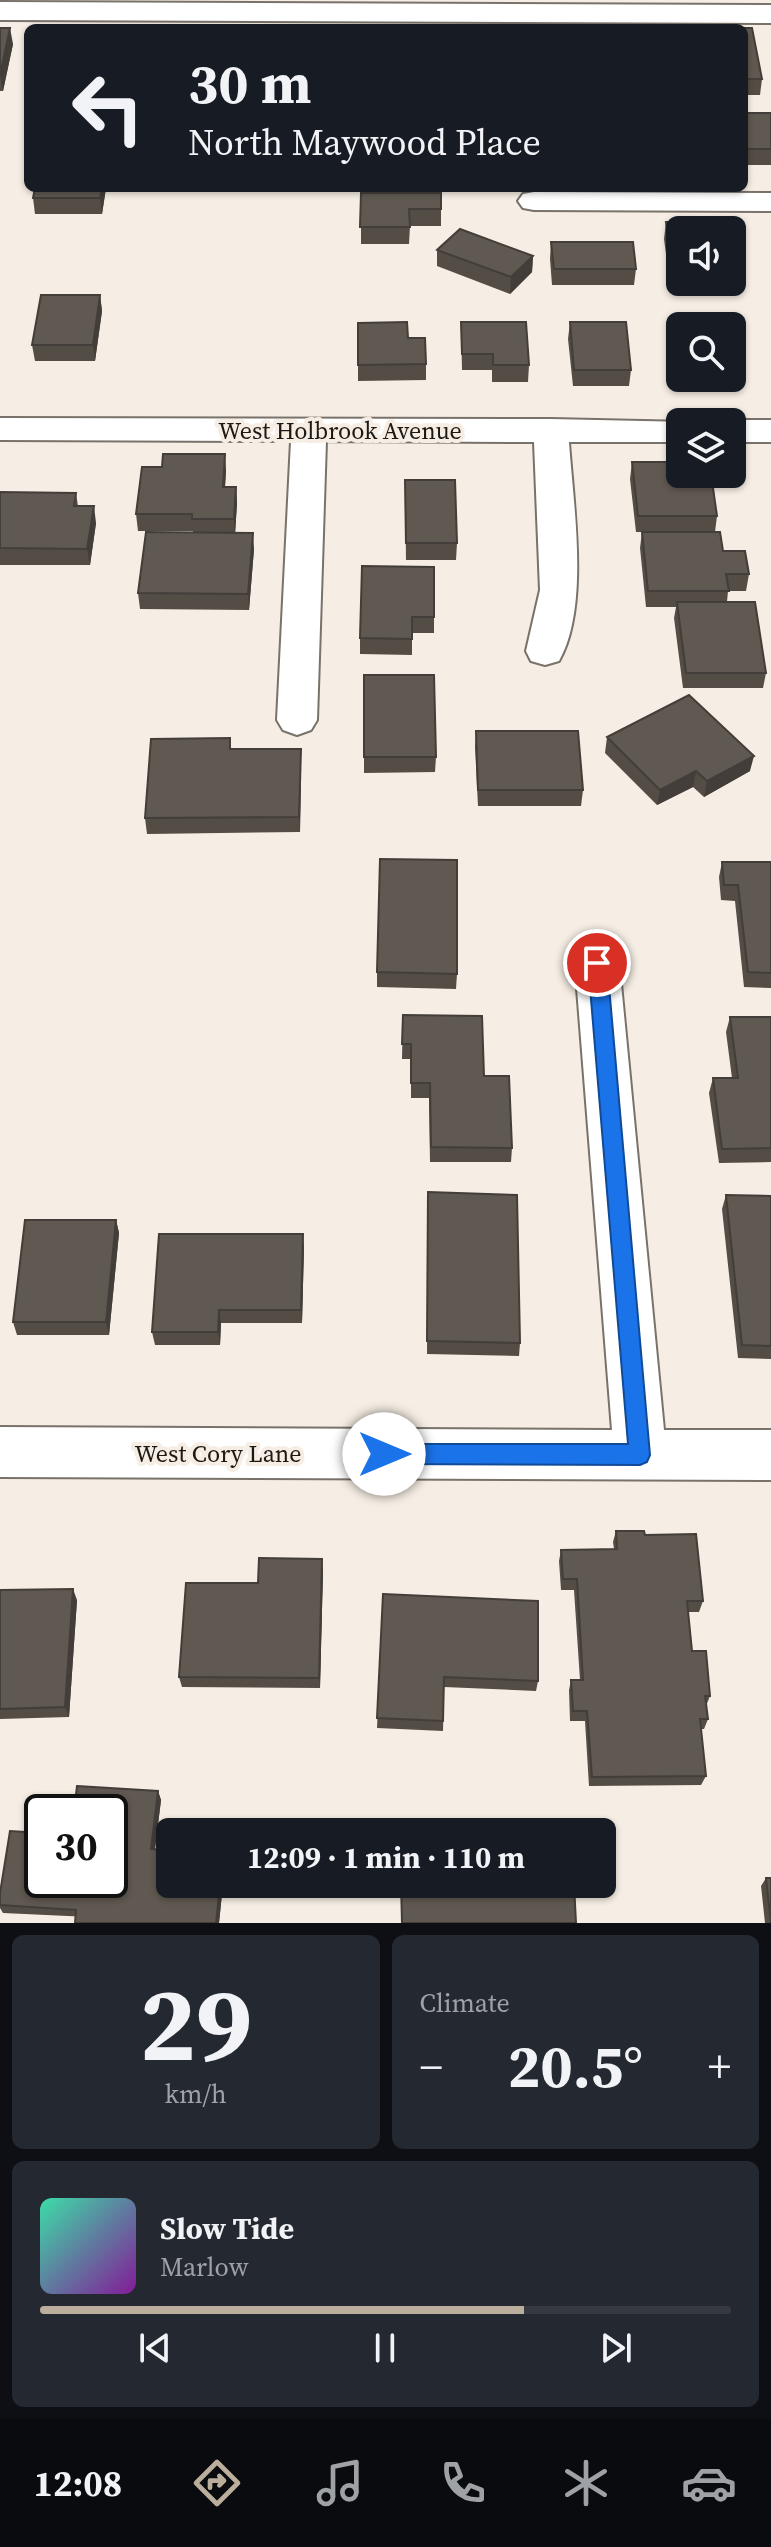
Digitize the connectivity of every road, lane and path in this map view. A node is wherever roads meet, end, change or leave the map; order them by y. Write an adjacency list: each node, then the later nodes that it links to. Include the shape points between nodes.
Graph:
1 (0, 11): 2 (street)
2 (771, 14)
3 (534, 201): 4 (street)
4 (771, 202)
5 (0, 429): 6 (street, West Holbrook Avenue)
6 (309, 430): 7 (street, West Holbrook Avenue); 12 (street)
7 (551, 430): 8 (street, West Holbrook Avenue); 11 (street, via 559,590)
8 (666, 431)
9 (746, 431): 10 (street)
10 (771, 431)
11 (545, 651)
12 (297, 720)
13 (597, 963): 15 (street)
14 (0, 1452): 15 (street, West Cory Lane)
15 (640, 1455): 16 (street, West Cory Lane)
16 (771, 1455)

